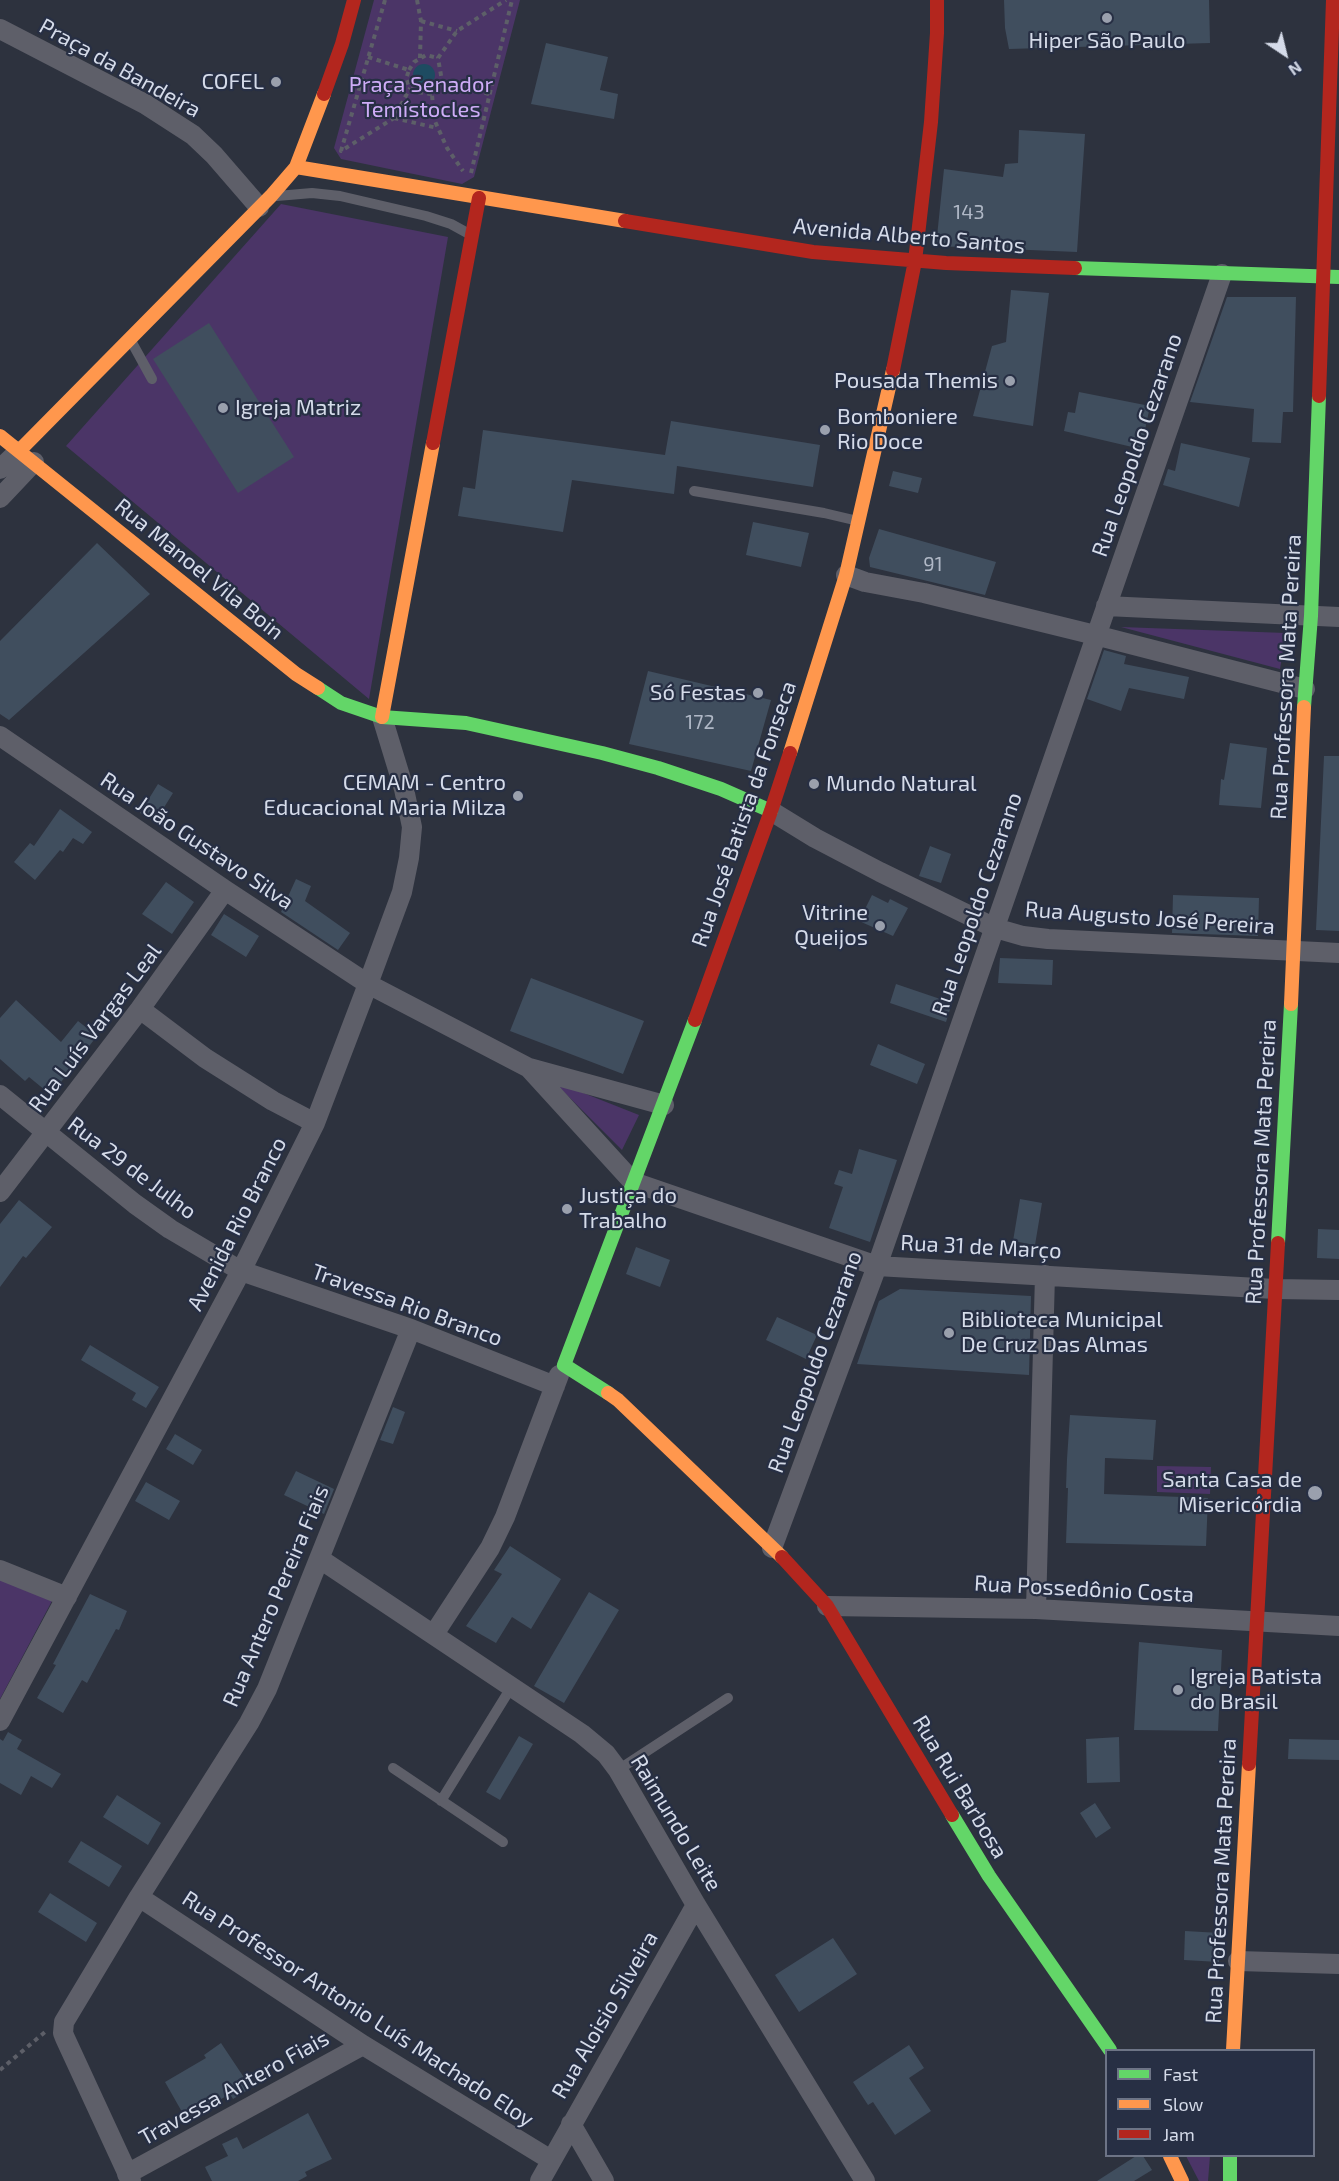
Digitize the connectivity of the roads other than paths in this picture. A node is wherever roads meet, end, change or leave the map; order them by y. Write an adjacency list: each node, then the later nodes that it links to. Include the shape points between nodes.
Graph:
1 (354, 0): 6 (street, via 342,44)
2 (937, 0): 10 (street, Rua José Batista da Fonseca, via 931,122)
3 (1333, 0): 5 (street, Rua Professora Mata Pereira)
4 (0, 29): 8 (street, Praça da Bandeira, via 145,104 193,135)
5 (1335, 39): 12 (street, Rua Professora Mata Pereira)
6 (296, 167): 7 (street); 8 (street)
7 (479, 198): 9 (street); 10 (street, Avenida Alberto Santos, via 813,252)
8 (265, 202): 9 (lane, via 312,193 340,196 443,221); 14 (street)
9 (471, 235): 28 (street)
10 (915, 261): 11 (street, Avenida Alberto Santos); 21 (street, Rua José Batista da Fonseca)
11 (1222, 274): 12 (street, Avenida Alberto Santos); 23 (street, Rua Leopoldo Cezarano)
12 (1324, 276): 13 (street, Avenida Alberto Santos); 24 (street, Rua Professora Mata Pereira)
13 (1339, 277)
14 (129, 339): 15 (lane); 17 (street)
15 (152, 379)
16 (0, 436): 17 (street, Rua Manoel Vila Boin)
17 (26, 457): 18 (street); 20 (street); 28 (street, Rua Manoel Vila Boin, via 296,674 341,703)
18 (0, 469)
19 (694, 491): 21 (lane)
20 (0, 498)
21 (858, 521): 22 (street, Rua José Batista da Fonseca)
22 (846, 575): 26 (street); 30 (street, Rua José Batista da Fonseca)
23 (1106, 606): 24 (street); 26 (street, Rua Leopoldo Cezarano)
24 (1311, 616): 25 (street); 27 (street, Rua Professora Mata Pereira)
25 (1339, 617)
26 (1095, 635): 27 (street); 32 (street, Rua Leopoldo Cezarano)
27 (1305, 689): 33 (street, Rua Professora Mata Pereira)
28 (382, 717): 30 (street, Rua Manoel Vila Boin, via 466,723 602,753 711,786); 35 (street, Avenida Rio Branco, via 412,827 402,892)
29 (0, 736): 31 (street, Rua João Gustavo Silva)
30 (771, 811): 32 (street, Rua Augusto José Pereira, via 815,838); 39 (street, Rua José Batista da Fonseca)
31 (225, 890): 35 (street, Rua João Gustavo Silva); 36 (street, Rua Luís Vargas Leal)
32 (995, 928): 33 (street, Rua Augusto José Pereira, via 1048,939); 44 (street, Rua Leopoldo Cezarano)
33 (1294, 951): 34 (street, Rua Augusto José Pereira); 47 (street, Rua Professora Mata Pereira)
34 (1339, 953)
35 (368, 984): 37 (street, Rua João Gustavo Silva); 40 (street, Avenida Rio Branco)
36 (140, 1009): 40 (street, via 205,1058); 41 (street, Rua Luís Vargas Leal)
37 (528, 1068): 39 (street); 42 (street)
38 (0, 1095): 41 (street, Rua 29 de Julho)
39 (664, 1105): 42 (street, Rua José Batista da Fonseca)
40 (315, 1123): 45 (street, Avenida Rio Branco)
41 (46, 1134): 43 (street, Rua Luís Vargas Leal); 45 (street, Rua 29 de Julho, via 170,1229)
42 (633, 1182): 44 (street, Rua 31 de Março); 50 (street, Rua José Batista da Fonseca)
43 (0, 1192)
44 (877, 1266): 46 (street, Rua 31 de Março); 52 (street, Rua Leopoldo Cezarano)
45 (241, 1271): 49 (street, Travessa Rio Branco); 55 (street, Avenida Rio Branco)
46 (1045, 1275): 47 (street, Rua 31 de Março); 57 (street)
47 (1275, 1289): 48 (street, Rua 31 de Março); 58 (street, Rua Professora Mata Pereira)
48 (1339, 1290)
49 (411, 1329): 51 (street, Travessa Rio Branco); 53 (street, Rua Antero Pereira Fiais)
50 (564, 1365): 51 (street); 52 (street, Rua Rui Barbosa, via 618,1400)
51 (555, 1386): 60 (street, via 490,1548)
52 (772, 1548): 56 (street, Rua Rui Barbosa)
53 (320, 1559): 60 (street, Raimundo Leite); 68 (street, Rua Antero Pereira Fiais, via 267,1689 249,1723)
54 (0, 1570): 55 (street)
55 (67, 1597): 63 (street, Avenida Rio Branco)
56 (827, 1606): 57 (street, Rua Possedônio Costa); 73 (street, Rua Rui Barbosa, via 989,1876)
57 (1036, 1609): 58 (street, Rua Possedônio Costa)
58 (1256, 1621): 59 (street, Rua Possedônio Costa); 70 (street, Rua Professora Mata Pereira)
59 (1339, 1626)
60 (434, 1634): 61 (street, Raimundo Leite)
61 (512, 1686): 65 (street, Raimundo Leite, via 582,1734); 66 (lane)
62 (728, 1698): 65 (lane)
63 (0, 1721)
64 (393, 1768): 66 (lane)
65 (618, 1770): 69 (street, Raimundo Leite)
66 (441, 1801): 67 (lane)
67 (503, 1842)
68 (139, 1897): 72 (street, Rua Professor Antonio Luís Machado Eloy); 79 (street, Rua Antero Pereira Fiais, via 64,2022 63,2032)
69 (696, 1905): 75 (street, Rua Aloisio Silveira); 82 (street, Raimundo Leite)
70 (1238, 1961): 71 (street); 74 (street, Rua Professora Mata Pereira)
71 (1339, 1964)
72 (363, 2045): 78 (street, Rua Professor Antonio Luís Machado Eloy); 79 (street, Travessa Antero Fiais)
73 (1109, 2049)
74 (1233, 2049)
75 (570, 2124): 78 (street, Rua Aloisio Silveira); 80 (street)
76 (1170, 2157): 83 (street)
77 (1230, 2157): 84 (street)
78 (551, 2160): 81 (street, Rua Aloisio Silveira)
79 (129, 2177)
80 (597, 2179)
81 (540, 2181)
82 (865, 2181)
83 (1182, 2181)
84 (1230, 2181)

